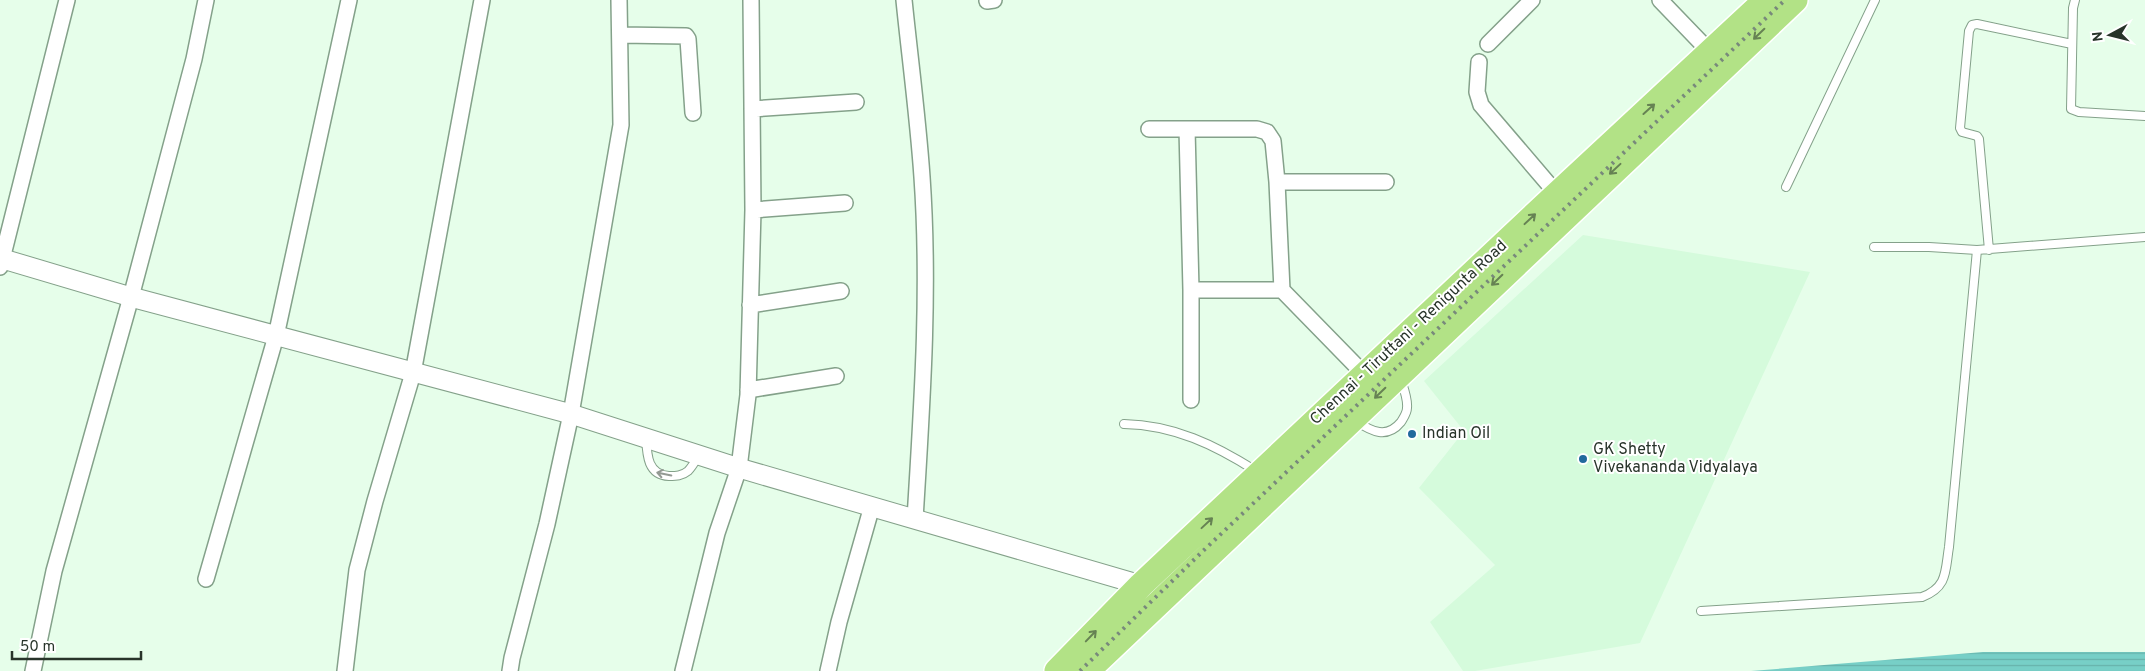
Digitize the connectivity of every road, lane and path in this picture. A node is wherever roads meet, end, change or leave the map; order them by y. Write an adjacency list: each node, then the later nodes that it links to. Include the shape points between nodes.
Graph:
1 (67, 0): 35 (street)
2 (206, 0): 39 (street, via 194,59)
3 (350, 0): 41 (street)
4 (482, 0): 42 (street)
5 (619, 0): 14 (street)
6 (751, 0): 20 (street)
7 (904, 0): 56 (street, via 922,178 925,282)
8 (1532, 0): 15 (street)
9 (1660, 0): 17 (street)
10 (1766, 0): 17 (highway, Chennai - Tiruttani - Renigunta Road)
11 (1795, 0): 43 (highway, Chennai - Tiruttani - Renigunta Road, one-way to 43)
12 (1875, 0): 27 (lane)
13 (2075, 0): 16 (lane)
14 (620, 36): 21 (street, via 686,36); 48 (street, via 622,125)
15 (1488, 44)
16 (2072, 44): 22 (lane, via 2071,109); 34 (lane, via 1977,24 1972,25 1969,31 1960,128 1978,139)
17 (1711, 53): 28 (highway, Chennai - Tiruttani - Renigunta Road, one-way to 17)
18 (1479, 62): 28 (street, via 1477,92 1481,106)
19 (856, 102): 20 (street)
20 (752, 110): 30 (street)
21 (693, 113)
22 (2145, 116)
23 (1149, 129): 24 (street)
24 (1187, 129): 25 (street, via 1257,129 1267,132 1273,141); 36 (street)
25 (1277, 182): 26 (street); 37 (street)
26 (1386, 182)
27 (1786, 187)
28 (1557, 194): 44 (highway, Chennai - Tiruttani - Renigunta Road, one-way to 28)
29 (845, 203): 30 (street)
30 (753, 210): 40 (street)
31 (2145, 237): 34 (lane)
32 (1874, 247): 33 (lane)
33 (1977, 250): 34 (lane); 60 (lane, via 1949,547 1941,585 1935,592 1922,597)
34 (1989, 250)
35 (1, 262): 39 (street)
36 (1191, 290): 37 (street); 47 (street)
37 (1282, 290): 44 (street)
38 (842, 291): 40 (street)
39 (131, 298): 41 (street); 61 (street, via 54,572)
40 (750, 305): 46 (street)
41 (276, 336): 42 (street); 57 (street)
42 (413, 373): 48 (street); 62 (street, via 357,570)
43 (1400, 374): 49 (highway, Chennai - Tiruttani - Renigunta Road, one-way to 49); 49 (lane, via 1408,408 1398,426 1387,433 1374,432)
44 (1365, 375): 54 (highway, Chennai - Tiruttani - Renigunta Road)
45 (836, 376): 46 (street)
46 (748, 390): 53 (street)
47 (1191, 400)
48 (571, 414): 51 (street); 63 (street)
49 (1352, 418): 59 (highway, Chennai - Tiruttani - Renigunta Road)
50 (1124, 424): 54 (lane, via 1149,425 1194,438)
51 (646, 438): 52 (street); 52 (lane, one-way to 51, via 682,475 657,474 648,458)
52 (699, 455): 53 (street)
53 (739, 468): 55 (street); 64 (street, via 717,533)
54 (1260, 474): 58 (highway, Chennai - Tiruttani - Renigunta Road, one-way to 54)
55 (872, 506): 56 (street); 65 (street)
56 (915, 519): 58 (street)
57 (206, 579)
58 (1141, 585): 59 (street); 66 (highway, Chennai - Tiruttani - Renigunta Road, one-way to 58)
59 (1158, 603): 67 (highway, Chennai - Tiruttani - Renigunta Road)
60 (1701, 611)
61 (33, 671)
62 (344, 671)
63 (510, 671)
64 (683, 671)
65 (828, 671)
66 (1057, 671)
67 (1087, 671)

